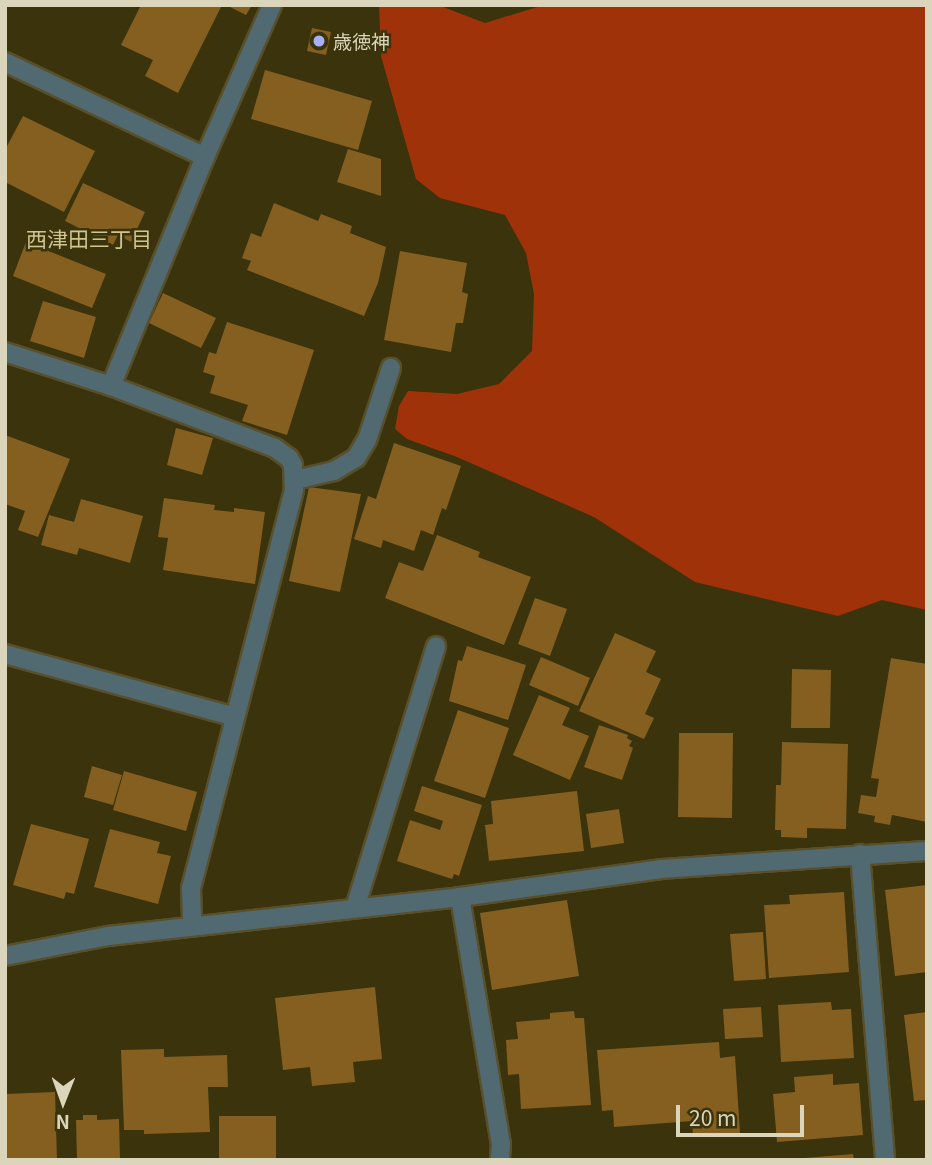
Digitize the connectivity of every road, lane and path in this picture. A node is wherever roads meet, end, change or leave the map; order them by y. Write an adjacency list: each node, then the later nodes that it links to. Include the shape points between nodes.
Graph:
1 (272, 5): 3 (street)
2 (5, 62): 3 (street)
3 (205, 157): 6 (street)
4 (5, 352): 6 (street)
5 (391, 368): 7 (street, via 367,440 356,458 334,471)
6 (111, 386): 7 (street, via 275,448 289,458)
7 (295, 480): 10 (street)
8 (436, 646): 14 (street)
9 (5, 654): 10 (street)
10 (235, 717): 15 (street, via 191,889)
11 (927, 851): 12 (street)
12 (860, 854): 13 (street, via 661,869); 18 (street)
13 (460, 897): 14 (street); 17 (street)
14 (355, 908): 15 (street)
15 (192, 926): 16 (street)
16 (5, 956)
17 (500, 1160)
18 (885, 1160)

